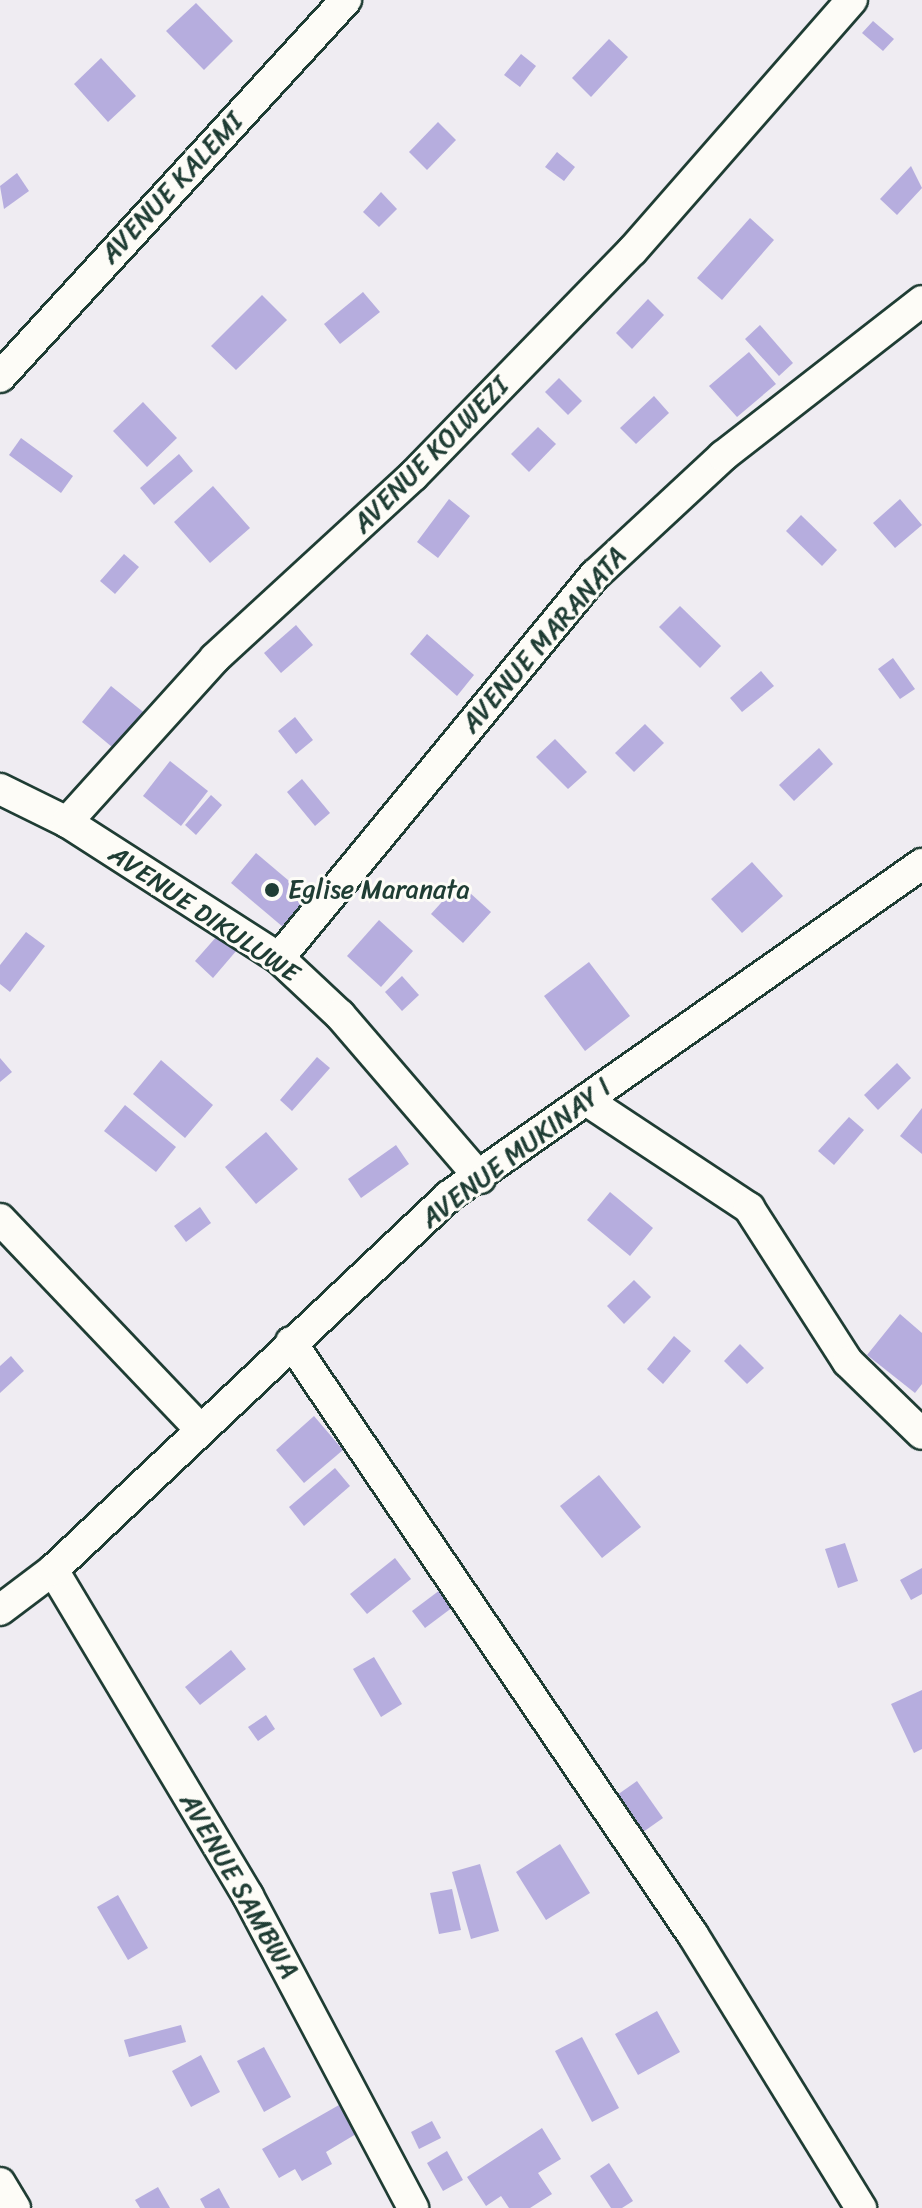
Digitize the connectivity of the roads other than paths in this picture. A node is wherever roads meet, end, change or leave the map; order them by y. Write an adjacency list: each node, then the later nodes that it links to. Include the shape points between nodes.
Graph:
1 (346, 0): 4 (street, AVENUE KALEMI)
2 (852, 0): 6 (street, AVENUE KOLWEZI, via 632,251 413,476 215,658)
3 (922, 301): 8 (street, AVENUE MARANATA, via 723,456 595,575)
4 (0, 377)
5 (2, 792): 6 (street, AVENUE DIKULUWE)
6 (67, 822): 8 (street, AVENUE DIKULUWE)
7 (922, 864): 9 (street, AVENUE MUKINAY I)
8 (279, 958): 10 (street, AVENUE DIKULUWE, via 340,1015)
9 (586, 1100): 10 (street, AVENUE MUKINAY I); 14 (street, via 749,1208 774,1237 848,1362)
10 (480, 1178): 12 (street, AVENUE MUKINAY I, via 449,1196)
11 (0, 1219): 13 (street)
12 (291, 1342): 13 (street, AVENUE MUKINAY I); 20 (street, via 693,1935)
13 (199, 1428): 15 (street, AVENUE MUKINAY I)
14 (922, 1434)
15 (53, 1570): 16 (street, AVENUE MUKINAY I); 19 (street, AVENUE SAMBWA, via 248,1896)
16 (0, 1610)
17 (0, 2183): 18 (street)
18 (15, 2208)
19 (413, 2208)
20 (861, 2208)

